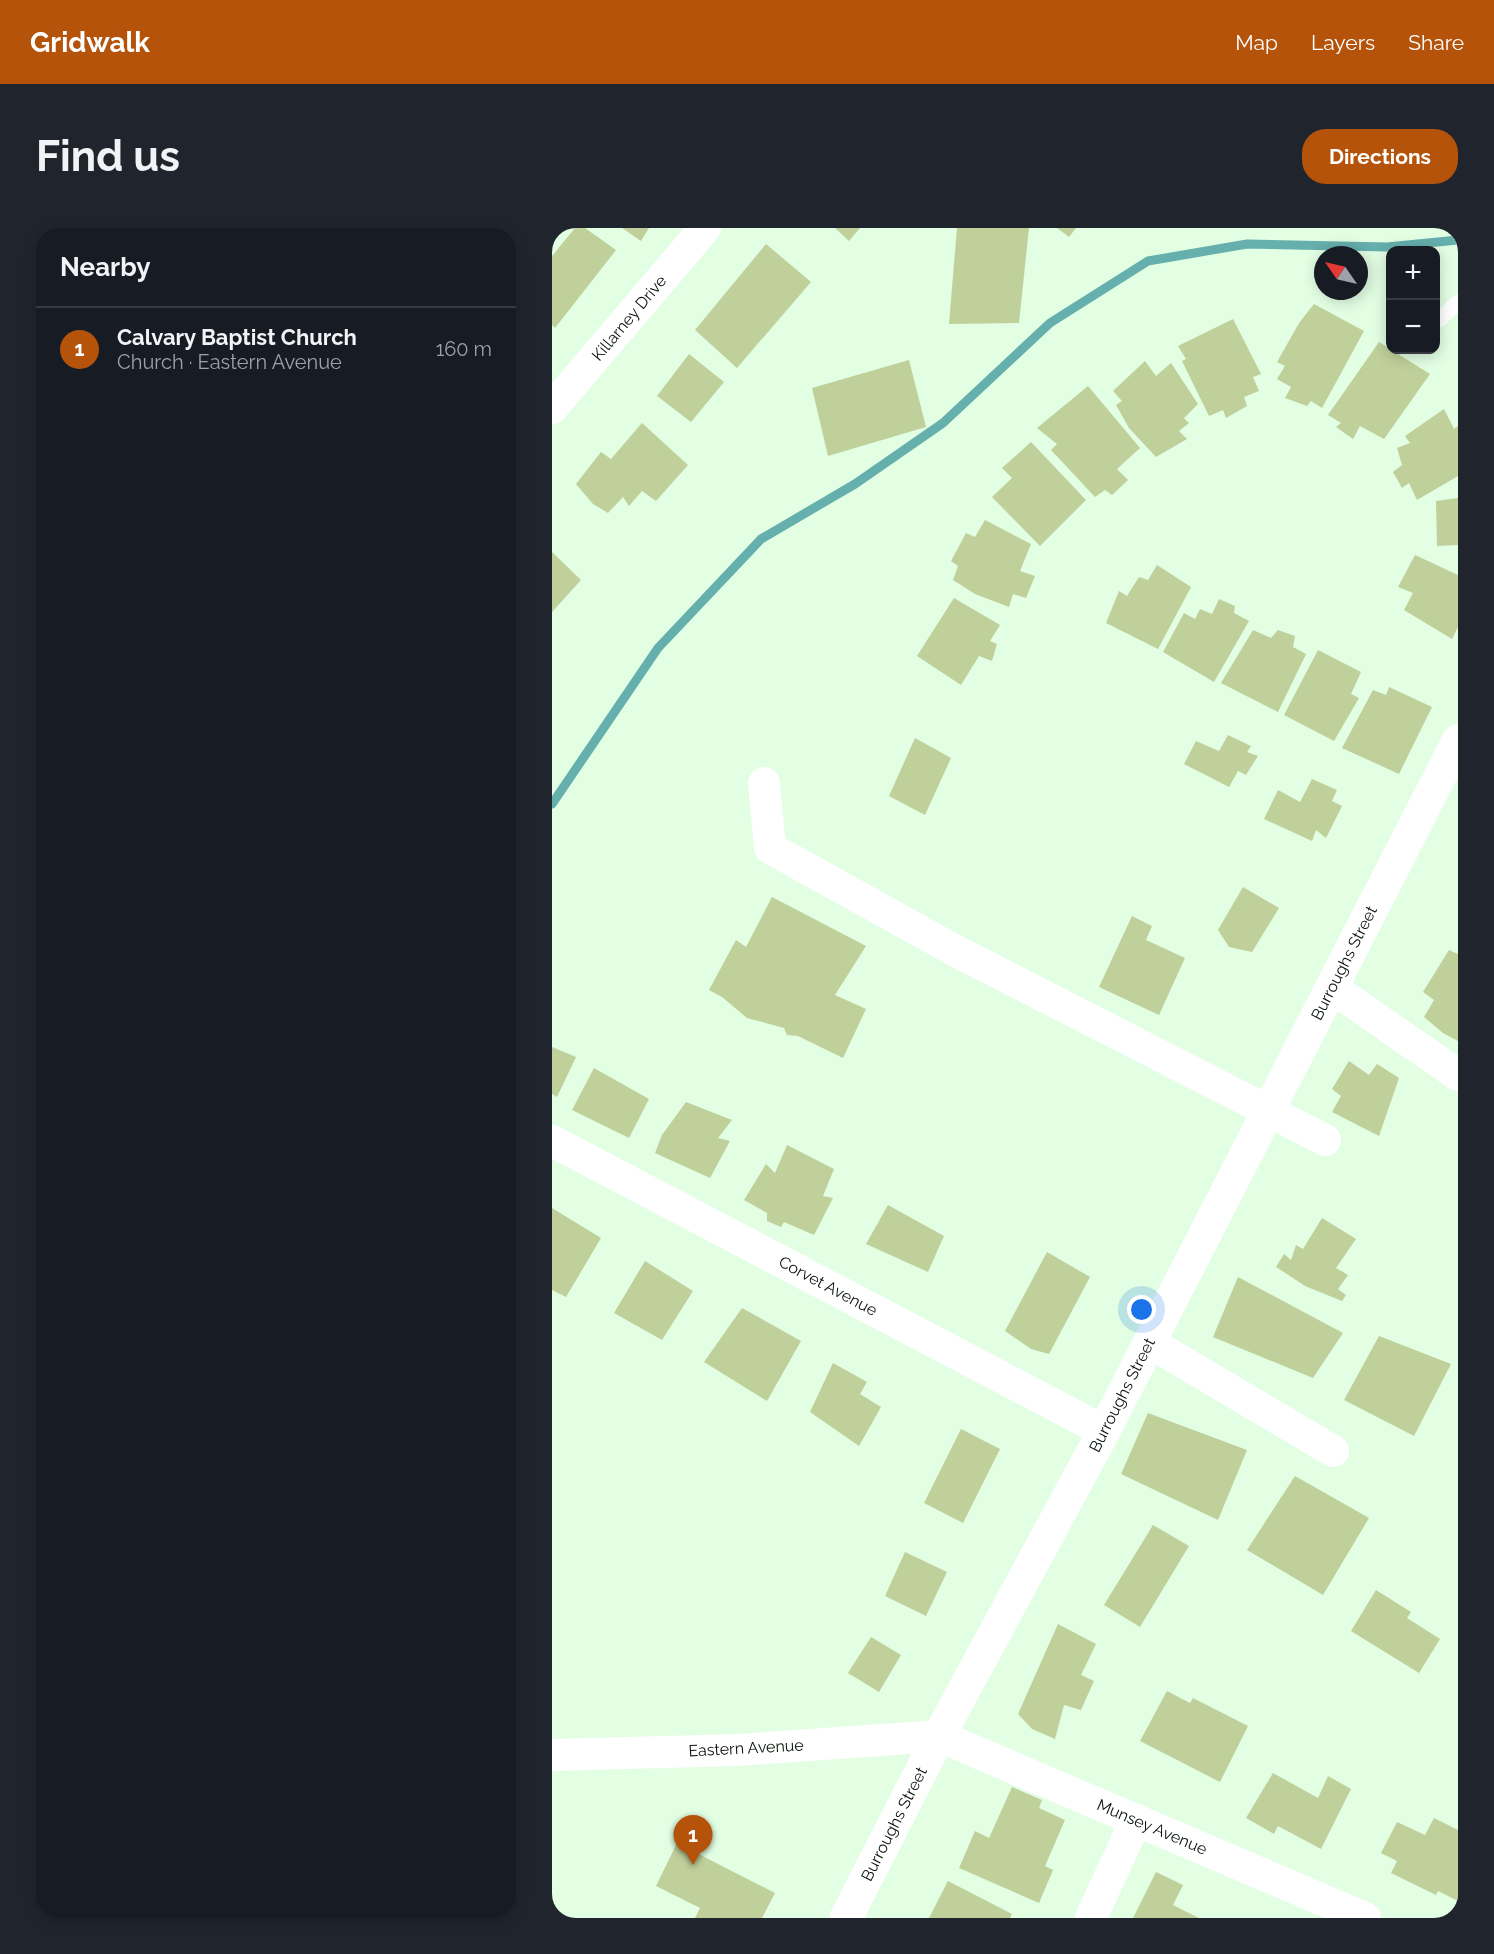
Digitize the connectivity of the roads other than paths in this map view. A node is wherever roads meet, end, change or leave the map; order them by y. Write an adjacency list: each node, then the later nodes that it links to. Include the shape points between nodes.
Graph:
1 (705, 228): 4 (street, Killarney Drive)
2 (1458, 302): 3 (lane)
3 (1440, 319)
4 (552, 408)
5 (1458, 741): 7 (street, Burroughs Street)
6 (764, 783): 9 (street, via 770,848 954,950)
7 (1331, 987): 8 (street); 9 (street, Burroughs Street)
8 (1458, 1075)
9 (1267, 1111): 10 (street); 12 (street, Burroughs Street)
10 (1326, 1140)
11 (552, 1142): 13 (street, Corvet Avenue)
12 (1149, 1342): 13 (street, Burroughs Street); 14 (street)
13 (1104, 1431): 15 (street, Burroughs Street)
14 (1333, 1451)
15 (939, 1736): 16 (street, Eastern Avenue, via 738,1750); 17 (street, Munsey Avenue); 18 (street, Burroughs Street)
16 (552, 1755)
17 (1136, 1820): 19 (street); 20 (street, Munsey Avenue)
18 (846, 1918)
19 (1091, 1918)
20 (1365, 1918)

